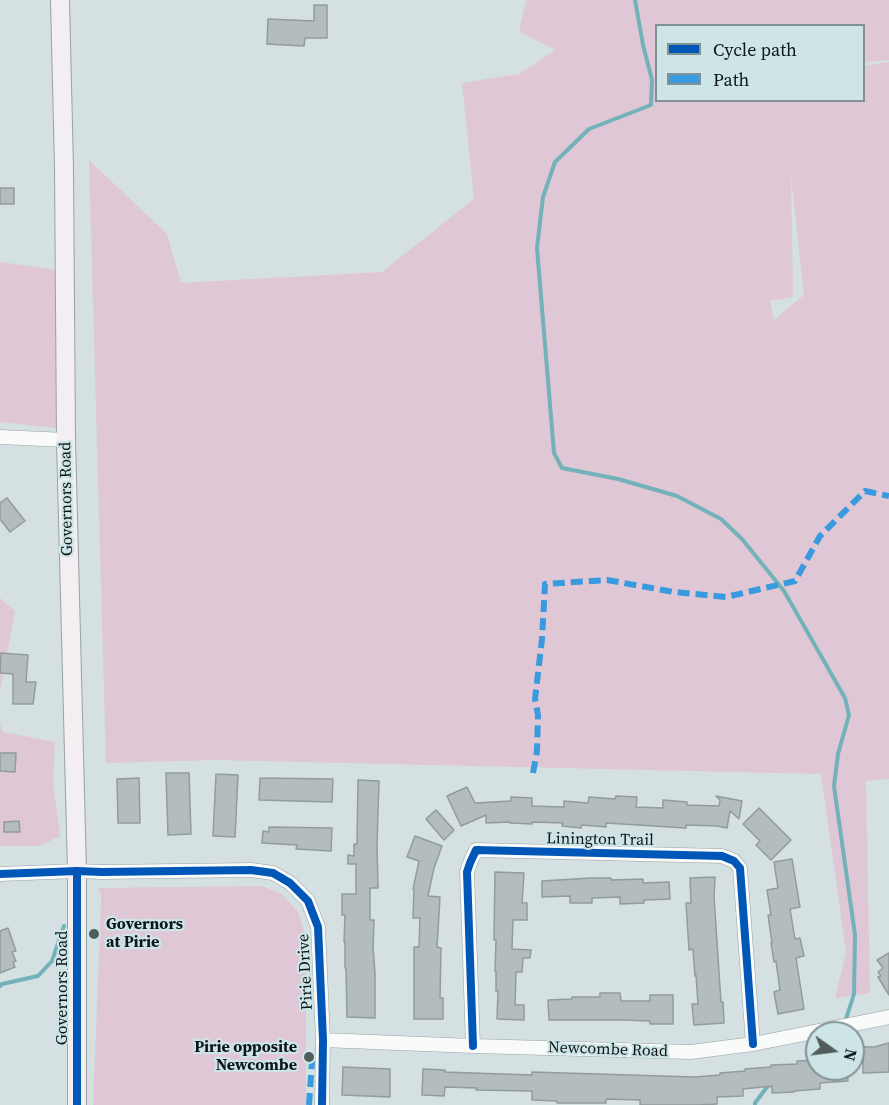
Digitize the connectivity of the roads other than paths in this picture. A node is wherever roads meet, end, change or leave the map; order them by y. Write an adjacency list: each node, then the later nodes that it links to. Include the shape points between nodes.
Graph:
1 (60, 0): 3 (main road, Governors Road)
2 (0, 436): 3 (street)
3 (66, 440): 4 (main road, Governors Road)
4 (77, 871): 5 (street, Pirie Drive); 7 (street, Pirie Drive, via 251,870 273,873 290,883 308,901 318,927); 10 (main road, Governors Road)
5 (0, 874)
6 (889, 1017): 8 (street, Newcombe Road)
7 (324, 1040): 9 (street, Newcombe Road); 11 (street, Pirie Drive)
8 (753, 1044): 9 (street, Newcombe Road, via 691,1052); 9 (street, Linington Trail, via 740,868 734,861 722,856 476,850 468,872)
9 (473, 1046)
10 (77, 1105)
11 (322, 1105)

